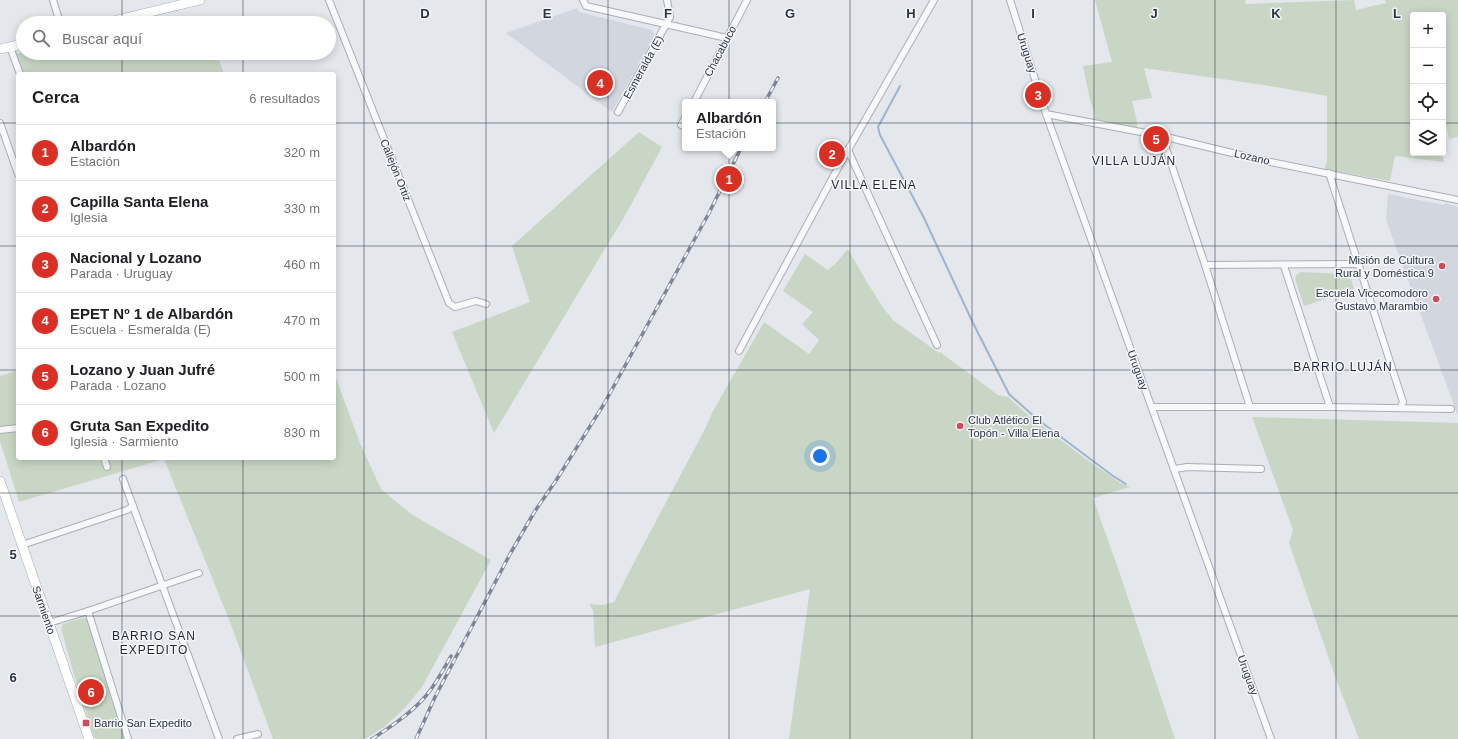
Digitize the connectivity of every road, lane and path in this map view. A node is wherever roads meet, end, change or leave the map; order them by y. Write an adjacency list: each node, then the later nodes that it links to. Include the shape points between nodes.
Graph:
1 (53, 0): 9 (street)
2 (200, 0): 10 (main road)
3 (329, 0): 11 (street, Callejón Ortiz)
4 (668, 0): 13 (street, Esmeralda (E), via 670,17)
5 (747, 0): 14 (street, Chacabuco)
6 (934, 0): 24 (street)
7 (1010, 0): 21 (street, Uruguay)
8 (585, 3): 13 (street)
9 (58, 16)
10 (134, 16)
11 (335, 16)
12 (336, 18): 31 (street, Callejón Ortiz, via 449,303 455,307 476,301)
13 (666, 25): 14 (street); 20 (street, Esmeralda (E))
14 (727, 38): 19 (street, Chacabuco)
15 (16, 46): 16 (main road)
16 (10, 47): 17 (main road); 18 (street)
17 (0, 49)
18 (19, 72)
19 (696, 99)
20 (618, 112)
21 (1046, 114): 23 (street, Lozano); 34 (street, Uruguay)
22 (0, 124): 25 (street)
23 (1162, 136): 26 (street, Lozano); 29 (street)
24 (848, 150): 32 (street); 33 (street)
25 (16, 168)
26 (1329, 174): 27 (street, Lozano); 28 (street)
27 (1458, 200)
28 (1358, 264): 30 (street); 37 (street, via 1403,402)
29 (1205, 265): 30 (street); 35 (street)
30 (1284, 266): 36 (street)
31 (486, 304)
32 (937, 346)
33 (739, 351)
34 (1152, 406): 35 (street); 43 (street, Uruguay)
35 (1250, 407): 36 (street)
36 (1330, 407): 37 (street)
37 (1400, 408): 38 (street)
38 (1451, 410)
39 (16, 428): 40 (street)
40 (0, 430)
41 (105, 460): 42 (street)
42 (107, 467)
43 (1175, 469): 44 (street); 58 (street, Uruguay)
44 (1261, 469)
45 (123, 479): 47 (street)
46 (0, 481): 48 (main road, Sarmiento)
47 (133, 506): 48 (street); 50 (street)
48 (22, 545): 52 (main road, Sarmiento)
49 (199, 573): 50 (street)
50 (163, 586): 51 (street); 56 (street)
51 (88, 611): 52 (street); 55 (street)
52 (49, 623): 54 (main road, Sarmiento)
53 (258, 734): 57 (street)
54 (88, 739)
55 (128, 739)
56 (219, 739)
57 (237, 739)
58 (1271, 739)

